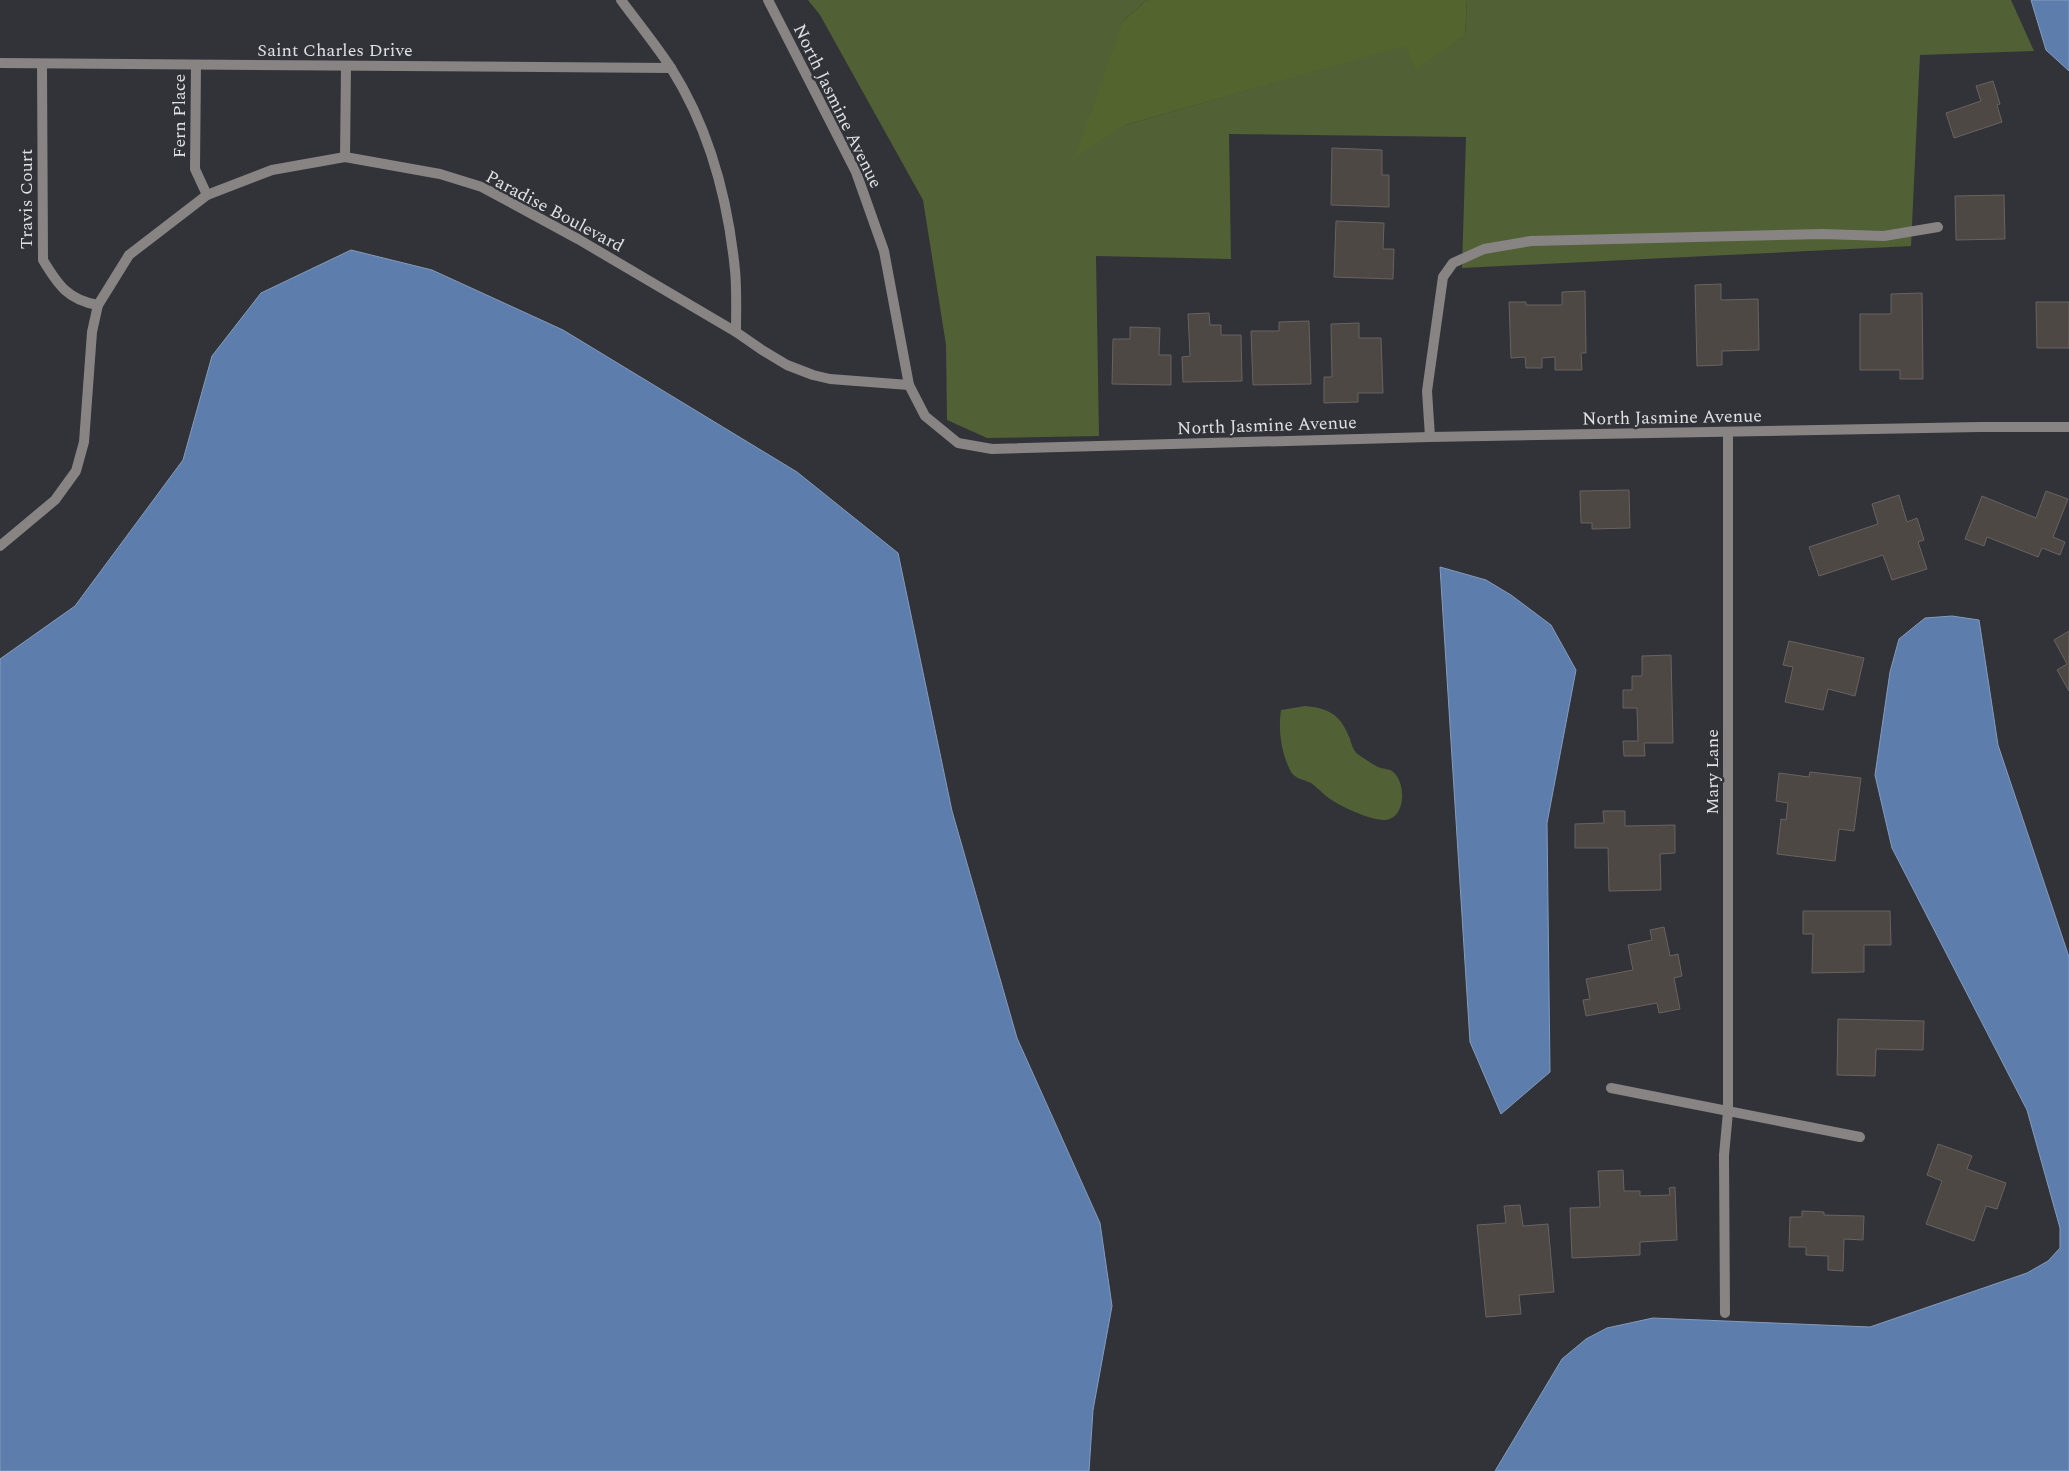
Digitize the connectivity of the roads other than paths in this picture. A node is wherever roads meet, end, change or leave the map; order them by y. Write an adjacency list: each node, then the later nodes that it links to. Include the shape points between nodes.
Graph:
1 (621, 0): 7 (street)
2 (768, 0): 13 (street, North Jasmine Avenue, via 856,172 884,251)
3 (0, 63): 4 (street, Saint Charles Drive)
4 (42, 64): 5 (street, Saint Charles Drive); 11 (street, Travis Court, via 43,260 55,280 70,295 82,302)
5 (196, 65): 6 (street, Saint Charles Drive); 9 (street, Fern Place, via 196,169)
6 (346, 66): 7 (street, Saint Charles Drive); 8 (street)
7 (671, 68): 12 (street, via 703,131 717,171 735,270)
8 (345, 157): 9 (street, Paradise Boulevard, via 272,170); 12 (street, Paradise Boulevard, via 440,174 482,187)
9 (207, 195): 11 (street, Paradise Boulevard, via 129,255)
10 (1938, 227): 16 (street, via 1884,236 1823,234 1531,241 1484,249 1453,263 1443,277 1427,391)
11 (98, 305): 17 (street, Paradise Boulevard, via 92,332 84,442 76,471 55,500)
12 (736, 332): 13 (street, Paradise Boulevard, via 778,360 813,375 848,382)
13 (909, 385): 16 (street, North Jasmine Avenue, via 924,416 958,443 992,449)
14 (2069, 427): 15 (street, North Jasmine Avenue)
15 (1728, 432): 16 (street, North Jasmine Avenue); 19 (street, Mary Lane)
16 (1430, 437)
17 (0, 546)
18 (1612, 1088): 19 (street)
19 (1728, 1112): 20 (street); 21 (street, Mary Lane, via 1724,1155)
20 (1860, 1137)
21 (1725, 1313)

